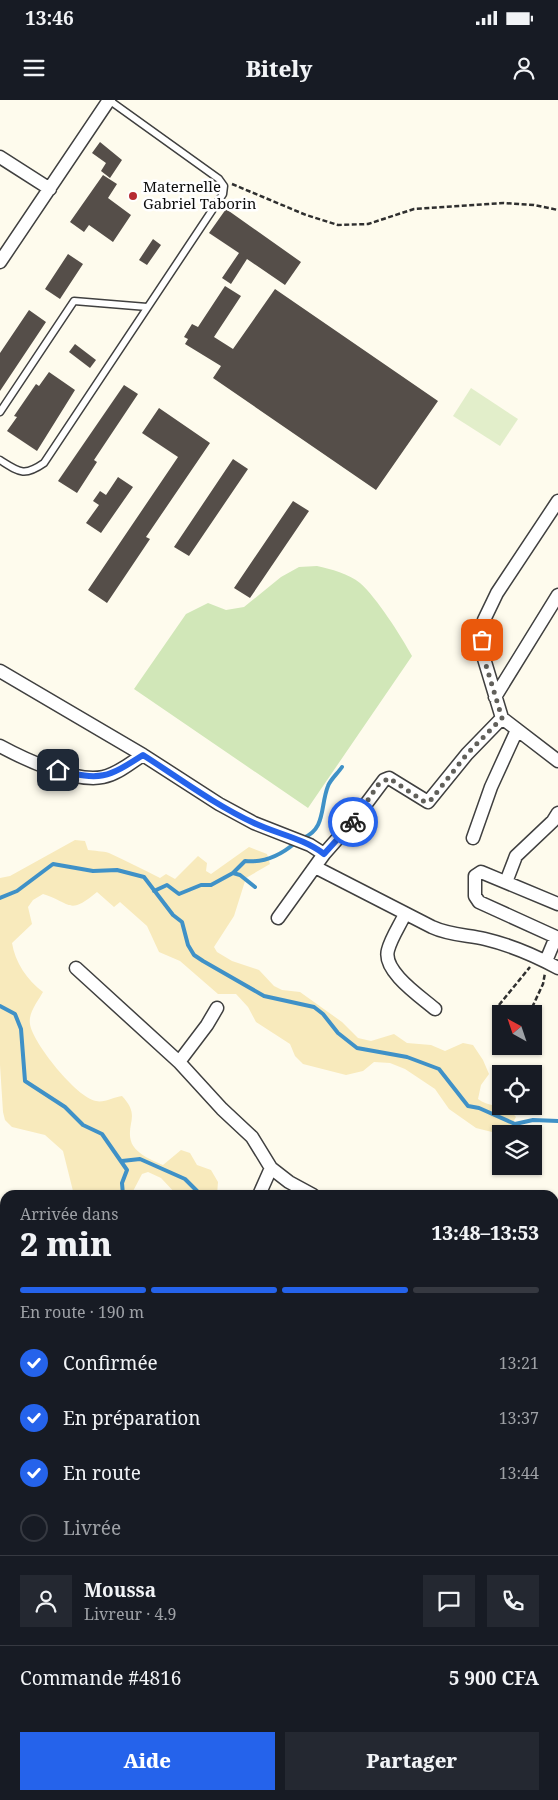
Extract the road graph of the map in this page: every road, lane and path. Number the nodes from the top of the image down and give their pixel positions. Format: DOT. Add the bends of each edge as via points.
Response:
graph roads {
  1 [pos="109,100"];
  2 [pos="0,157"];
  3 [pos="219,179"];
  4 [pos="50,189"];
  5 [pos="558,210"];
  6 [pos="0,262"];
  7 [pos="147,307"];
  8 [pos="0,412"];
  9 [pos="0,460"];
  10 [pos="558,501"];
  11 [pos="558,595"];
  12 [pos="0,671"];
  13 [pos="495,697"];
  14 [pos="502,718"];
  15 [pos="517,730"];
  16 [pos="0,746"];
  17 [pos="143,755"];
  18 [pos="558,762"];
  19 [pos="556,819"];
  20 [pos="473,838"];
  21 [pos="324,854"];
  22 [pos="315,867"];
  23 [pos="506,882"];
  24 [pos="558,904"];
  25 [pos="405,914"];
  26 [pos="278,918"];
  27 [pos="557,938"];
  28 [pos="541,959"];
  29 [pos="76,968"];
  30 [pos="558,968"];
  31 [pos="500,1005"];
  32 [pos="534,1005"];
  33 [pos="217,1008"];
  34 [pos="435,1009"];
  35 [pos="179,1062"];
  36 [pos="271,1168"];
  37 [pos="261,1190"];
  38 [pos="304,1190"];
  1 -- 3 [label="lane"];
  1 -- 4 [label="street"];
  2 -- 4 [label="street"];
  3 -- 5 [label="path" via="338,225 368,224 414,209 486,204 534,205"];
  3 -- 7 [label="lane" via="224,186 223,194"];
  4 -- 6 [label="street"];
  7 -- 8 [label="lane" via="74,301"];
  7 -- 9 [label="lane" via="44,463 31,472 18,472"];
  10 -- 13 [label="street" via="497,593 484,620 482,652"];
  11 -- 13 [label="street"];
  12 -- 17 [label="street"];
  13 -- 14 [label="street"];
  14 -- 15 [label="street"];
  14 -- 21 [label="street" via="428,802 389,778 384,780"];
  15 -- 18 [label="street"];
  15 -- 20 [label="street" via="491,787"];
  16 -- 17 [label="street" via="19,757 84,777 101,778"];
  17 -- 21 [label="street" via="219,804"];
  19 -- 23 [label="street" via="516,856"];
  21 -- 22 [label="street"];
  22 -- 25 [label="street"];
  22 -- 26 [label="street"];
  23 -- 24 [label="street"];
  23 -- 27 [label="street" via="477,873 476,899"];
  25 -- 28 [label="street" via="444,933 486,939"];
  25 -- 34 [label="street" via="387,951 388,962 406,984"];
  27 -- 28 [label="street"];
  28 -- 30 [label="street"];
  28 -- 31 [label="path"];
  28 -- 32 [label="path" via="543,984"];
  29 -- 35 [label="street"];
  33 -- 35 [label="street"];
  35 -- 36 [label="street" via="252,1137"];
  36 -- 37 [label="street"];
  36 -- 38 [label="street"];
}
